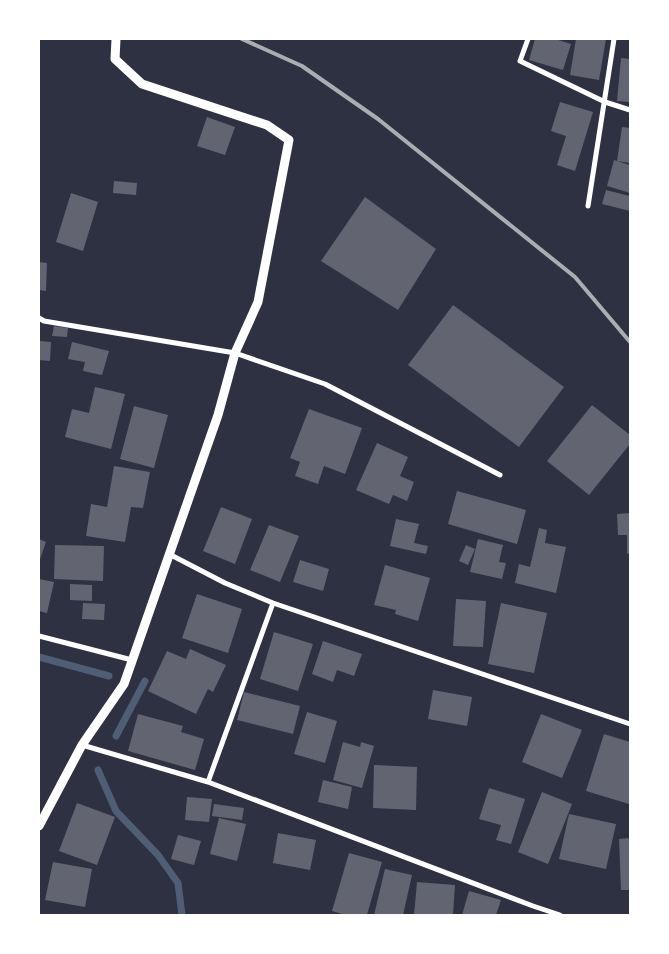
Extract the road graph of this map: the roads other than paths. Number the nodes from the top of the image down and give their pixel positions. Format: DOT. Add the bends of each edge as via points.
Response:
graph roads {
  1 [pos="116,39"];
  2 [pos="528,39"];
  3 [pos="614,39"];
  4 [pos="605,102"];
  5 [pos="630,110"];
  6 [pos="588,206"];
  7 [pos="39,318"];
  8 [pos="235,353"];
  9 [pos="500,475"];
  10 [pos="169,554"];
  11 [pos="273,603"];
  12 [pos="39,636"];
  13 [pos="132,660"];
  14 [pos="630,724"];
  15 [pos="82,745"];
  16 [pos="208,782"];
  17 [pos="39,826"];
  18 [pos="560,915"];
  1 -- 8 [label="street" via="115,59 142,84 267,125 289,140 258,302"];
  2 -- 4 [label="street" via="520,61"];
  3 -- 4 [label="street"];
  4 -- 5 [label="street"];
  4 -- 6 [label="street"];
  7 -- 8 [label="street"];
  8 -- 9 [label="street" via="324,384"];
  8 -- 10 [label="street" via="218,415"];
  10 -- 11 [label="street"];
  10 -- 13 [label="street"];
  11 -- 14 [label="street"];
  11 -- 16 [label="street"];
  12 -- 13 [label="street"];
  13 -- 15 [label="street" via="124,684"];
  15 -- 16 [label="street"];
  15 -- 17 [label="street"];
  16 -- 18 [label="street"];
}
